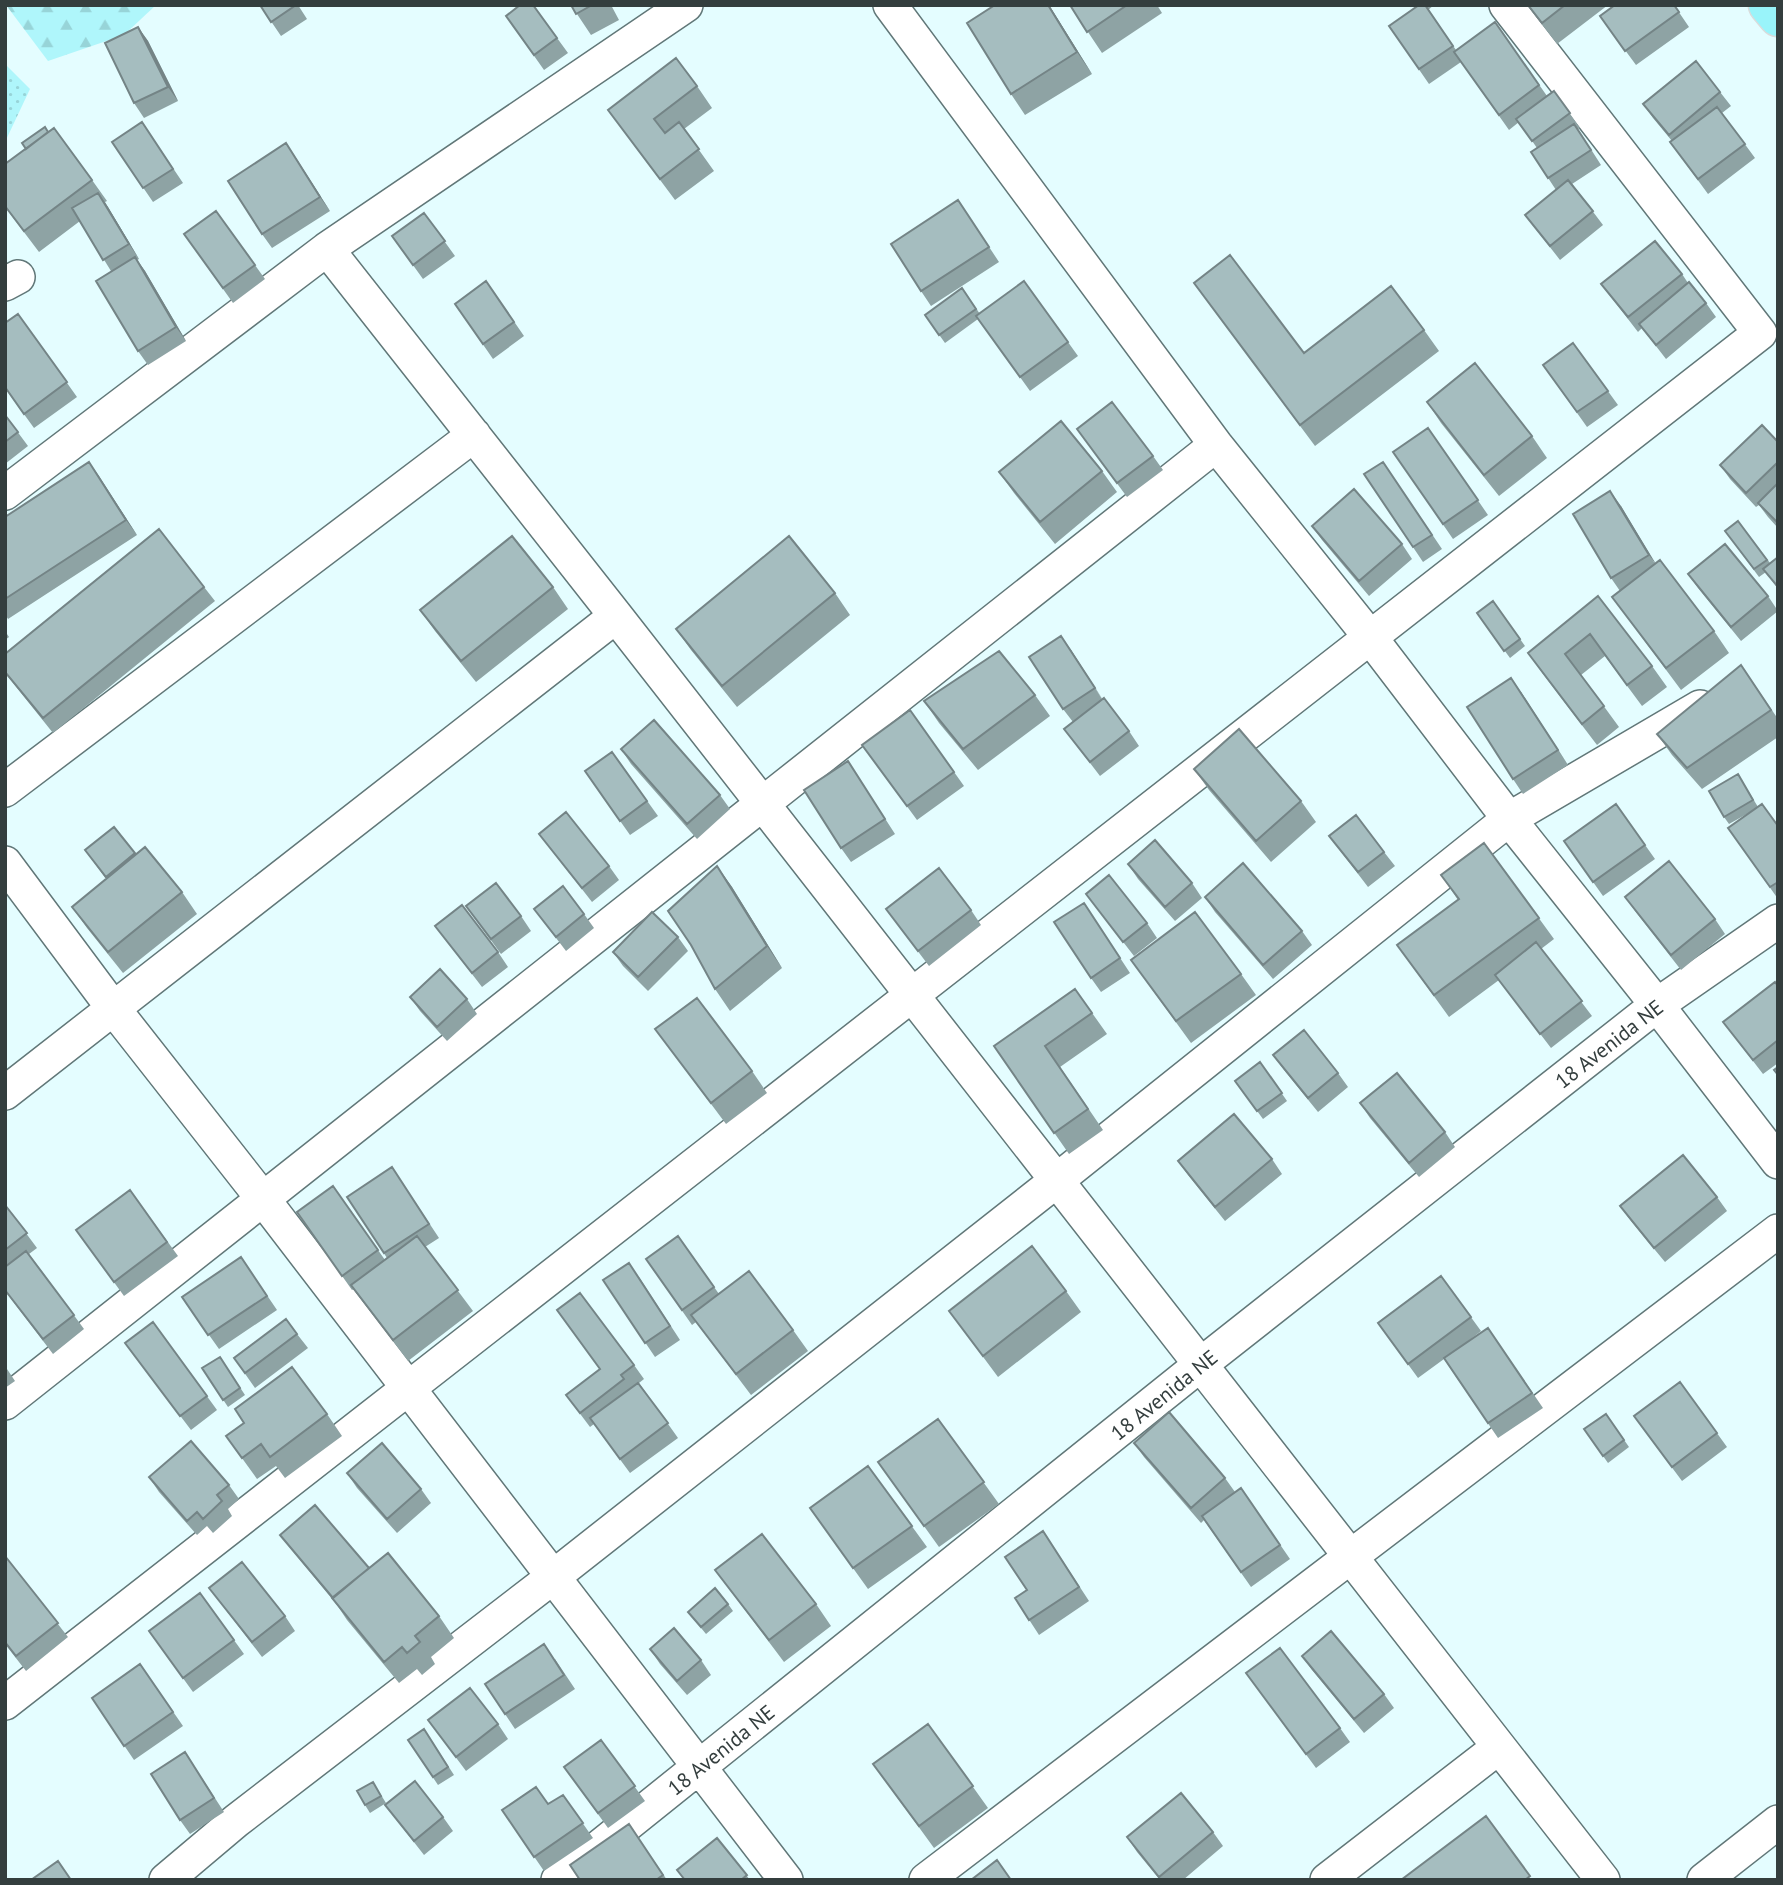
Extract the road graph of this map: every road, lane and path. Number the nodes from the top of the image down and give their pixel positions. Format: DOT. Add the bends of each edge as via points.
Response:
graph roads {
  1 [pos="687,5"];
  2 [pos="890,5"];
  3 [pos="1506,5"];
  4 [pos="1768,5"];
  5 [pos="1778,17"];
  6 [pos="327,249"];
  7 [pos="474,435"];
  8 [pos="1216,445"];
  9 [pos="5,493"];
  10 [pos="616,616"];
  11 [pos="1370,637"];
  12 [pos="1730,690"];
  13 [pos="5,790"];
  14 [pos="762,804"];
  15 [pos="1509,819"];
  16 [pos="5,863"];
  17 [pos="1778,921"];
  18 [pos="911,995"];
  19 [pos="1657,1005"];
  20 [pos="113,1008"];
  21 [pos="5,1093"];
  22 [pos="1778,1162"];
  23 [pos="1056,1181"];
  24 [pos="263,1199"];
  25 [pos="1778,1231"];
  26 [pos="1200,1365"];
  27 [pos="408,1388"];
  28 [pos="5,1403"];
  29 [pos="1350,1557"];
  30 [pos="553,1577"];
  31 [pos="5,1703"];
  32 [pos="1499,1747"];
  33 [pos="699,1768"];
  34 [pos="1778,1822"];
  35 [pos="166,1880"];
  36 [pos="558,1880"];
  37 [pos="786,1880"];
  38 [pos="926,1880"];
  39 [pos="1327,1880"];
  40 [pos="1603,1880"];
  41 [pos="1704,1880"];
  1 -- 6 [label="street"];
  2 -- 8 [label="street"];
  3 -- 11 [label="street" via="1760,333"];
  4 -- 5 [label="main road"];
  6 -- 7 [label="street"];
  6 -- 9 [label="street"];
  7 -- 10 [label="street"];
  7 -- 13 [label="street"];
  8 -- 11 [label="street"];
  8 -- 14 [label="street"];
  10 -- 14 [label="street"];
  10 -- 20 [label="street"];
  11 -- 15 [label="street"];
  11 -- 18 [label="street"];
  12 -- 15 [label="street"];
  14 -- 18 [label="street"];
  14 -- 24 [label="street"];
  15 -- 19 [label="street"];
  15 -- 23 [label="street"];
  16 -- 20 [label="street"];
  17 -- 19 [label="street, 18 Avenida NE"];
  18 -- 23 [label="street"];
  18 -- 27 [label="street"];
  19 -- 22 [label="street"];
  19 -- 26 [label="street, 18 Avenida NE"];
  20 -- 21 [label="street"];
  20 -- 24 [label="street"];
  23 -- 26 [label="street"];
  23 -- 30 [label="street"];
  24 -- 27 [label="street"];
  24 -- 28 [label="street"];
  25 -- 29 [label="street"];
  26 -- 29 [label="street"];
  26 -- 33 [label="street, 18 Avenida NE"];
  27 -- 30 [label="street"];
  27 -- 31 [label="street"];
  29 -- 32 [label="street"];
  29 -- 38 [label="street"];
  30 -- 33 [label="street"];
  30 -- 35 [label="street"];
  32 -- 39 [label="street"];
  32 -- 40 [label="street"];
  33 -- 36 [label="street, 18 Avenida NE"];
  33 -- 37 [label="street"];
  34 -- 41 [label="street"];
}
